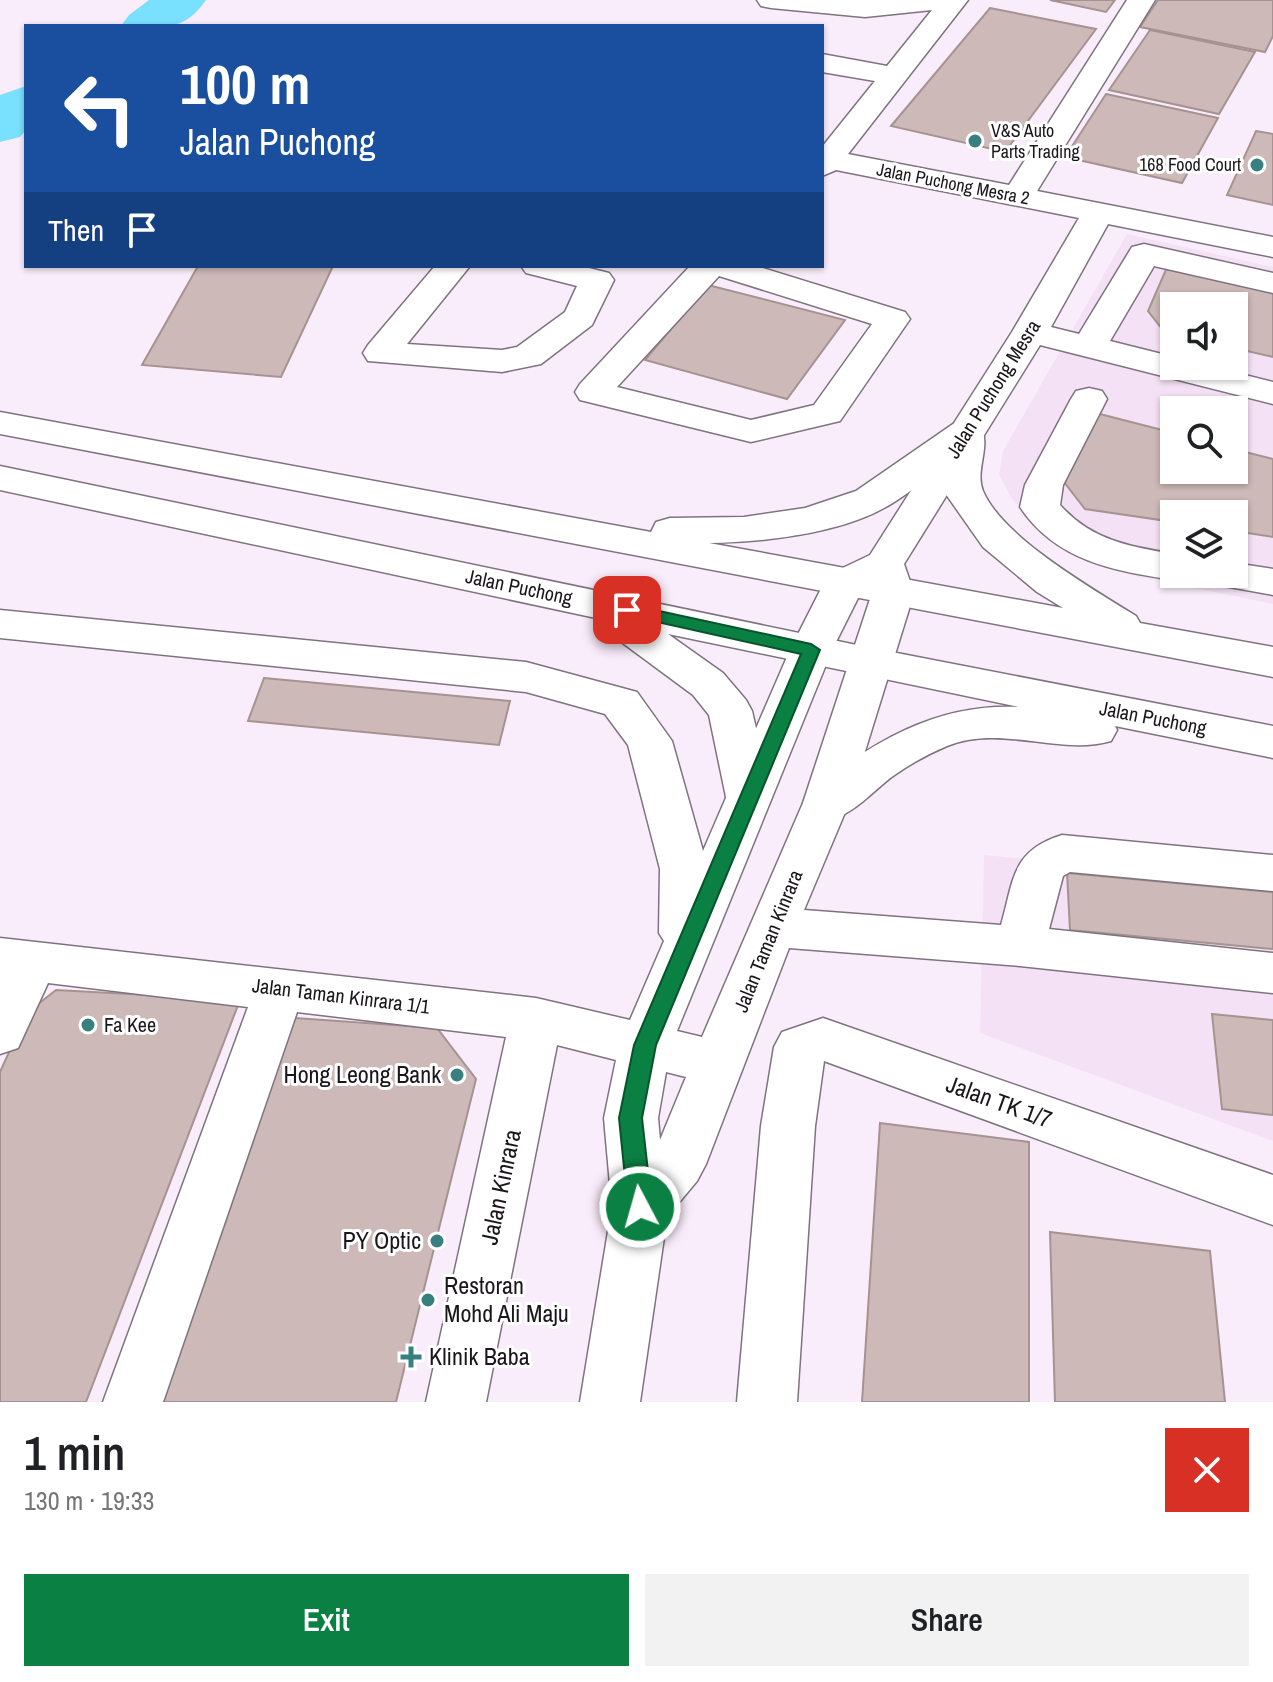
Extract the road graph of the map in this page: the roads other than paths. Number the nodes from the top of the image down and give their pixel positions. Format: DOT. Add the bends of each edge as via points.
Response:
graph roads {
  1 [pos="771,0"];
  2 [pos="952,0"];
  3 [pos="1141,0"];
  4 [pos="824,63"];
  5 [pos="895,76"];
  6 [pos="825,162"];
  7 [pos="1017,197"];
  8 [pos="1099,211"];
  9 [pos="1273,247"];
  10 [pos="451,268"];
  11 [pos="546,268"];
  12 [pos="708,268"];
  13 [pos="727,268"];
  14 [pos="1273,283"];
  15 [pos="1030,332"];
  16 [pos="1089,346"];
  17 [pos="1273,393"];
  18 [pos="1089,399"];
  19 [pos="0,423"];
  20 [pos="966,432"];
  21 [pos="0,478"];
  22 [pos="584,533"];
  23 [pos="1160,565"];
  24 [pos="889,578"];
  25 [pos="1248,578"];
  26 [pos="1273,582"];
  27 [pos="845,583"];
  28 [pos="597,603"];
  29 [pos="0,624"];
  30 [pos="1142,639"];
  31 [pos="811,650"];
  32 [pos="1273,662"];
  33 [pos="871,663"];
  34 [pos="1273,742"];
  35 [pos="749,797"];
  36 [pos="826,803"];
  37 [pos="1273,873"];
  38 [pos="772,927"];
  39 [pos="1020,946"];
  40 [pos="684,952"];
  41 [pos="17,959"];
  42 [pos="1273,973"];
  43 [pos="280,989"];
  44 [pos="536,1019"];
  45 [pos="0,1033"];
  46 [pos="645,1045"];
  47 [pos="719,1063"];
  48 [pos="1273,1200"];
  49 [pos="640,1207"];
  50 [pos="133,1402"];
  51 [pos="456,1402"];
  52 [pos="610,1402"];
  53 [pos="767,1402"];
  1 -- 2 [label="main road" via="865,9"];
  2 -- 5 [label="main road, Jalan Puchong Mesra 2"];
  3 -- 7 [label="main road"];
  4 -- 5 [label="main road"];
  5 -- 6 [label="main road, Jalan Puchong Mesra 2"];
  6 -- 7 [label="main road, Jalan Puchong Mesra 2"];
  7 -- 8 [label="main road, Jalan Puchong Mesra 2"];
  8 -- 9 [label="main road, Jalan Puchong Mesra 2"];
  8 -- 15 [label="main road, Jalan Puchong Mesra"];
  10 -- 11 [label="main road" via="381,353 502,361 528,356 580,318 597,280"];
  12 -- 13 [label="main road" via="593,392 751,431 827,413 893,319"];
  14 -- 16 [label="main road" via="1144,254"];
  15 -- 16 [label="main road"];
  15 -- 20 [label="main road, Jalan Puchong Mesra"];
  16 -- 17 [label="main road"];
  18 -- 23 [label="main road" via="1044,485 1040,507 1058,530 1088,548"];
  19 -- 22 [label="main road"];
  20 -- 22 [label="main road" via="870,500 811,520 744,530"];
  20 -- 24 [label="main road, Jalan Puchong Mesra"];
  20 -- 30 [label="main road" via="962,490 997,538 1052,583"];
  21 -- 28 [label="main road, Jalan Puchong"];
  22 -- 27 [label="main road"];
  24 -- 27 [label="main road"];
  24 -- 30 [label="main road"];
  24 -- 33 [label="main road, Jalan Puchong Mesra"];
  25 -- 26 [label="main road"];
  27 -- 31 [label="main road"];
  28 -- 31 [label="main road, Jalan Puchong"];
  28 -- 35 [label="main road" via="680,661 730,711"];
  29 -- 40 [label="main road" via="526,677 621,703 650,741 666,794 684,869"];
  30 -- 32 [label="main road"];
  31 -- 33 [label="main road, Jalan Puchong"];
  31 -- 35 [label="main road"];
  33 -- 34 [label="main road, Jalan Puchong"];
  33 -- 36 [label="main road, Jalan Taman Kinrara"];
  34 -- 36 [label="main road" via="979,723 926,735 885,757"];
  35 -- 40 [label="main road"];
  36 -- 38 [label="main road, Jalan Taman Kinrara"];
  37 -- 39 [label="main road" via="1062,853 1042,866"];
  38 -- 39 [label="main road"];
  38 -- 47 [label="main road, Jalan Taman Kinrara"];
  39 -- 42 [label="main road"];
  40 -- 46 [label="main road"];
  41 -- 43 [label="main road, Jalan Taman Kinrara 1/1"];
  41 -- 45 [label="main road"];
  43 -- 44 [label="main road, Jalan Taman Kinrara 1/1"];
  43 -- 50 [label="main road"];
  44 -- 46 [label="main road, Jalan Taman Kinrara 1/1"];
  44 -- 51 [label="main road, Jalan Kinrara"];
  46 -- 47 [label="main road, Jalan Taman Kinrara 1/1"];
  46 -- 49 [label="main road" via="631,1118"];
  47 -- 49 [label="main road, Jalan Taman Kinrara" via="678,1164"];
  48 -- 53 [label="main road, Jalan TK 1/7" via="823,1039 800,1047 788,1126"];
  49 -- 52 [label="main road"];
}
